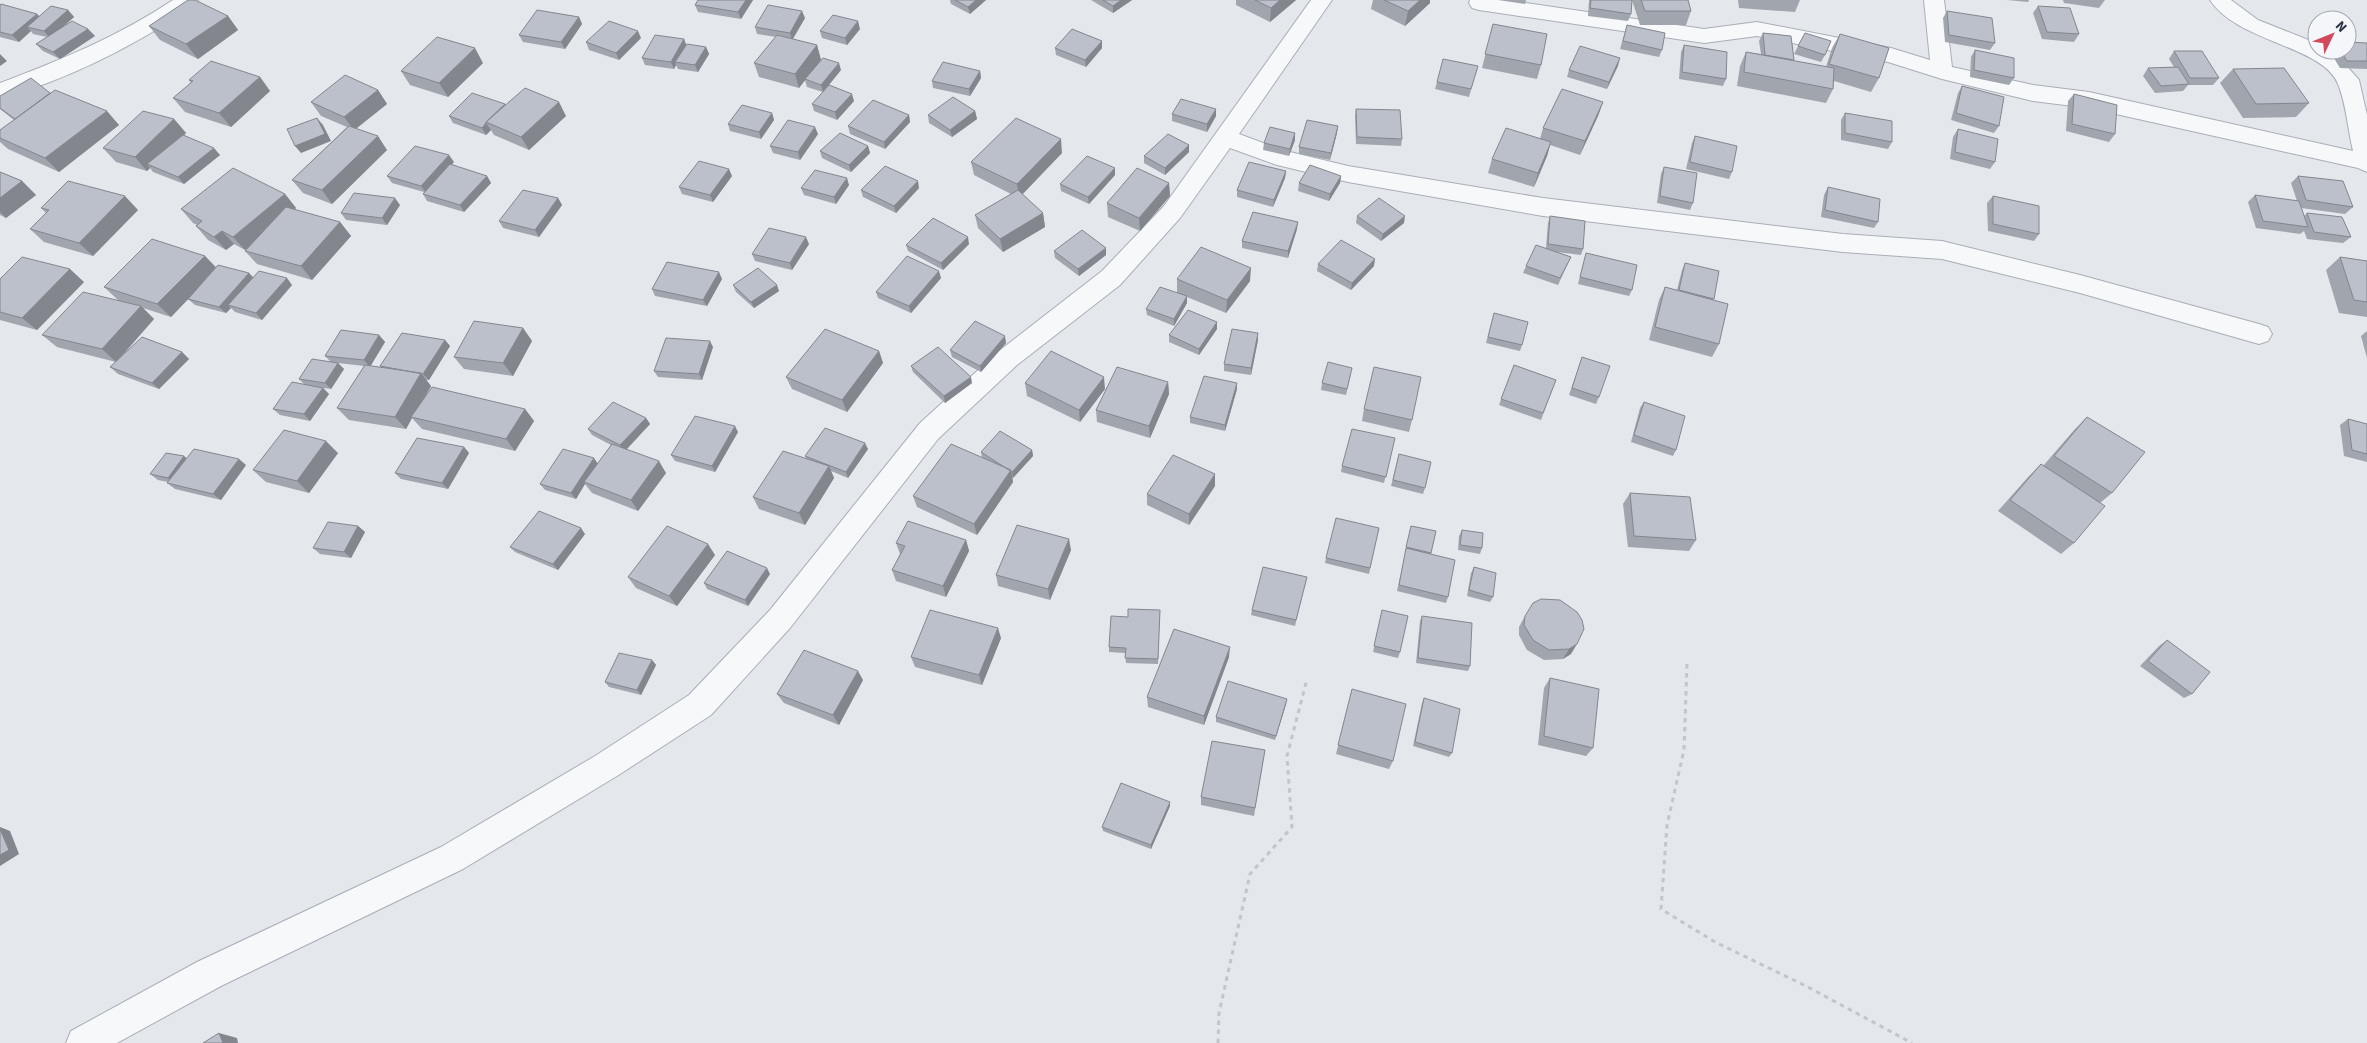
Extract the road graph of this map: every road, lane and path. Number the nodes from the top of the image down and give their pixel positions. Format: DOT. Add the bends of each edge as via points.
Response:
graph roads {
  1 [pos="188,0"];
  2 [pos="1322,0"];
  3 [pos="1934,0"];
  4 [pos="2220,0"];
  5 [pos="1479,2"];
  6 [pos="1942,72"];
  7 [pos="0,91"];
  8 [pos="1225,138"];
  9 [pos="2366,163"];
  10 [pos="2259,334"];
  11 [pos="1687,664"];
  12 [pos="1307,679"];
  13 [pos="92,1040"];
  14 [pos="1218,1043"];
  15 [pos="1912,1043"];
  1 -- 7 [label="street" via="146,28 73,63"];
  2 -- 8 [label="street"];
  3 -- 6 [label="street"];
  4 -- 9 [label="street" via="2251,25 2308,48 2330,61 2348,80"];
  5 -- 6 [label="street" via="1704,36 1757,29 1891,55"];
  6 -- 9 [label="street" via="2033,93 2090,100"];
  8 -- 10 [label="street" via="1278,157 1348,174 1543,207 1824,241 1942,250"];
  8 -- 13 [label="street" via="1172,212 1111,278 1008,358 929,431 780,619 700,706 452,858 209,974"];
  11 -- 15 [label="path" via="1684,750 1667,825 1661,909 1715,942"];
  12 -- 14 [label="path" via="1287,756 1292,827 1250,874 1219,1013"];
}
